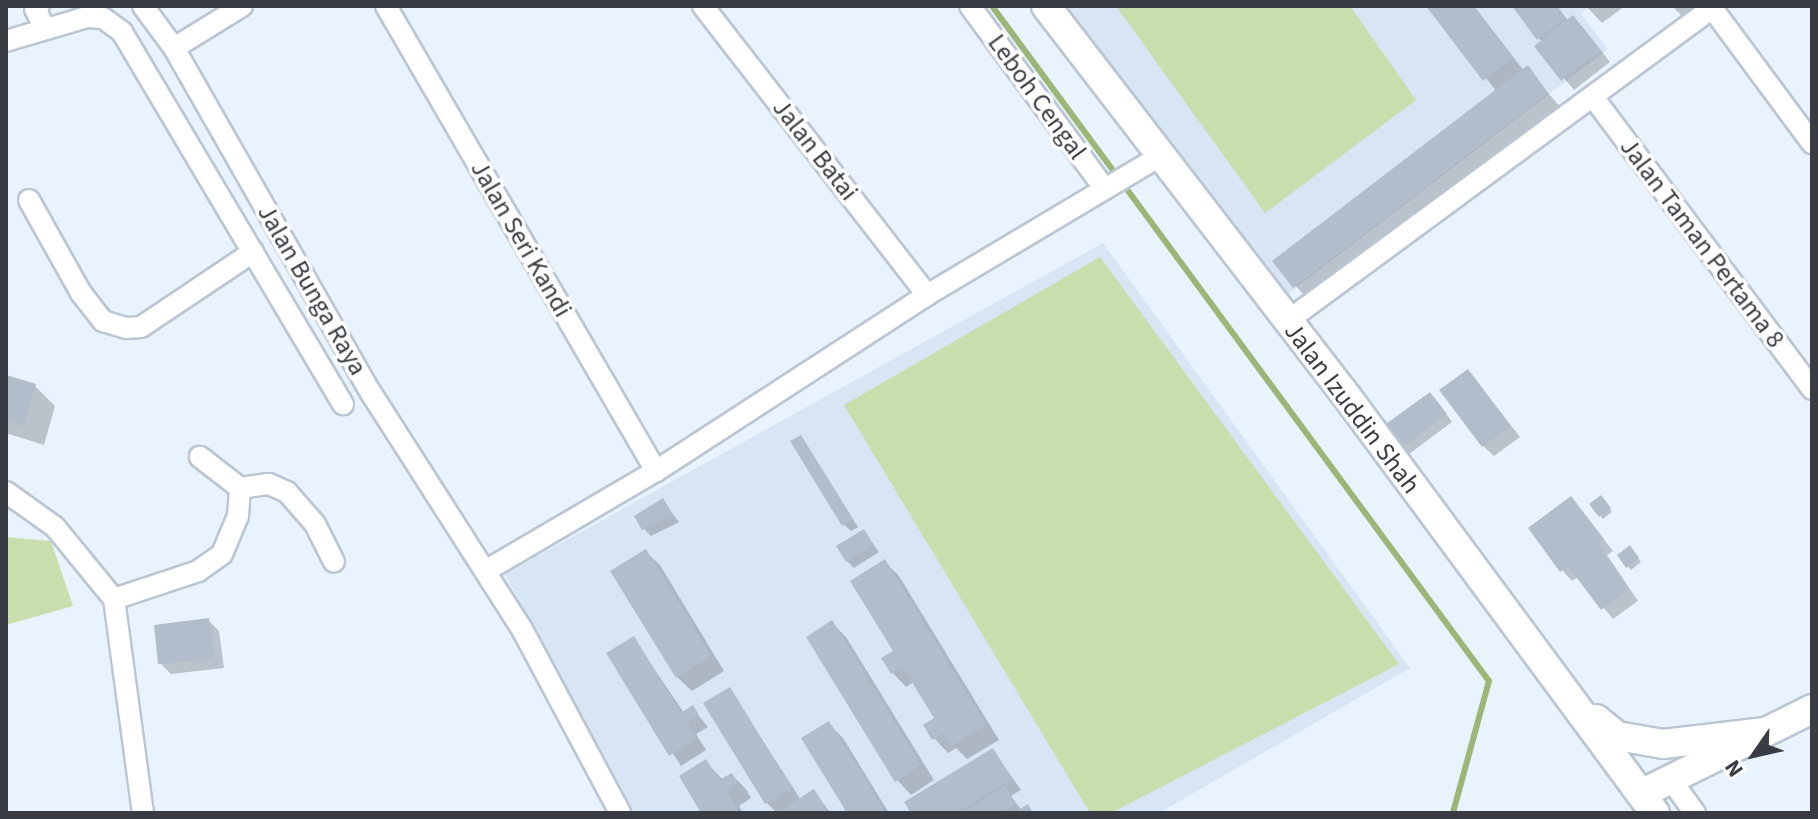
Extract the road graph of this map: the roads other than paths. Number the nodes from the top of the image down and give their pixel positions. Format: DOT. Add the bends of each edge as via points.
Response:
graph roads {
  1 [pos="143,6"];
  2 [pos="242,6"];
  3 [pos="386,6"];
  4 [pos="703,6"];
  5 [pos="970,6"];
  6 [pos="1046,6"];
  7 [pos="1713,7"];
  8 [pos="38,12"];
  9 [pos="6,41"];
  10 [pos="174,48"];
  11 [pos="1593,97"];
  12 [pos="1812,143"];
  13 [pos="1160,156"];
  14 [pos="1115,183"];
  15 [pos="29,200"];
  16 [pos="253,252"];
  17 [pos="927,295"];
  18 [pos="1286,322"];
  19 [pos="1812,389"];
  20 [pos="343,404"];
  21 [pos="200,457"];
  22 [pos="656,471"];
  23 [pos="240,488"];
  24 [pos="6,492"];
  25 [pos="334,562"];
  26 [pos="487,570"];
  27 [pos="114,599"];
  28 [pos="1564,687"];
  29 [pos="1812,709"];
  30 [pos="1765,732"];
  31 [pos="1671,780"];
  32 [pos="1648,804"];
  33 [pos="143,813"];
  34 [pos="620,813"];
  35 [pos="1695,813"];
  1 -- 10 [label="street, Jalan Bunga Raya"];
  2 -- 10 [label="street"];
  3 -- 22 [label="street, Jalan Seri Kandi"];
  4 -- 17 [label="street, Jalan Batai"];
  5 -- 14 [label="street, Leboh Cengal"];
  6 -- 13 [label="main road, Jalan Izuddin Shah"];
  7 -- 11 [label="street"];
  7 -- 12 [label="street"];
  8 -- 9 [label="street, Jalan Bunga Raya"];
  8 -- 16 [label="street, Jalan Bunga Raya" via="103,18 122,32"];
  10 -- 26 [label="street, Jalan Bunga Raya" via="371,393"];
  11 -- 18 [label="street"];
  11 -- 19 [label="street, Jalan Taman Pertama 8"];
  13 -- 14 [label="street"];
  13 -- 18 [label="main road, Jalan Izuddin Shah"];
  14 -- 17 [label="street"];
  15 -- 16 [label="street" via="81,293 103,321 126,328 141,327"];
  16 -- 20 [label="street, Jalan Bunga Raya"];
  17 -- 22 [label="street"];
  18 -- 28 [label="main road, Jalan Izuddin Shah"];
  21 -- 23 [label="street"];
  22 -- 26 [label="street"];
  23 -- 25 [label="street" via="269,484 287,492 315,524"];
  23 -- 27 [label="street" via="238,516 222,554 198,571"];
  24 -- 27 [label="street" via="55,527"];
  26 -- 34 [label="street, Jalan Bunga Raya"];
  27 -- 33 [label="street"];
  28 -- 30 [label="main road" via="1617,736 1637,741 1679,744"];
  28 -- 32 [label="main road, Jalan Izuddin Shah"];
  29 -- 30 [label="main road"];
  30 -- 31 [label="main road"];
  31 -- 32 [label="main road"];
  31 -- 35 [label="street"];
}
